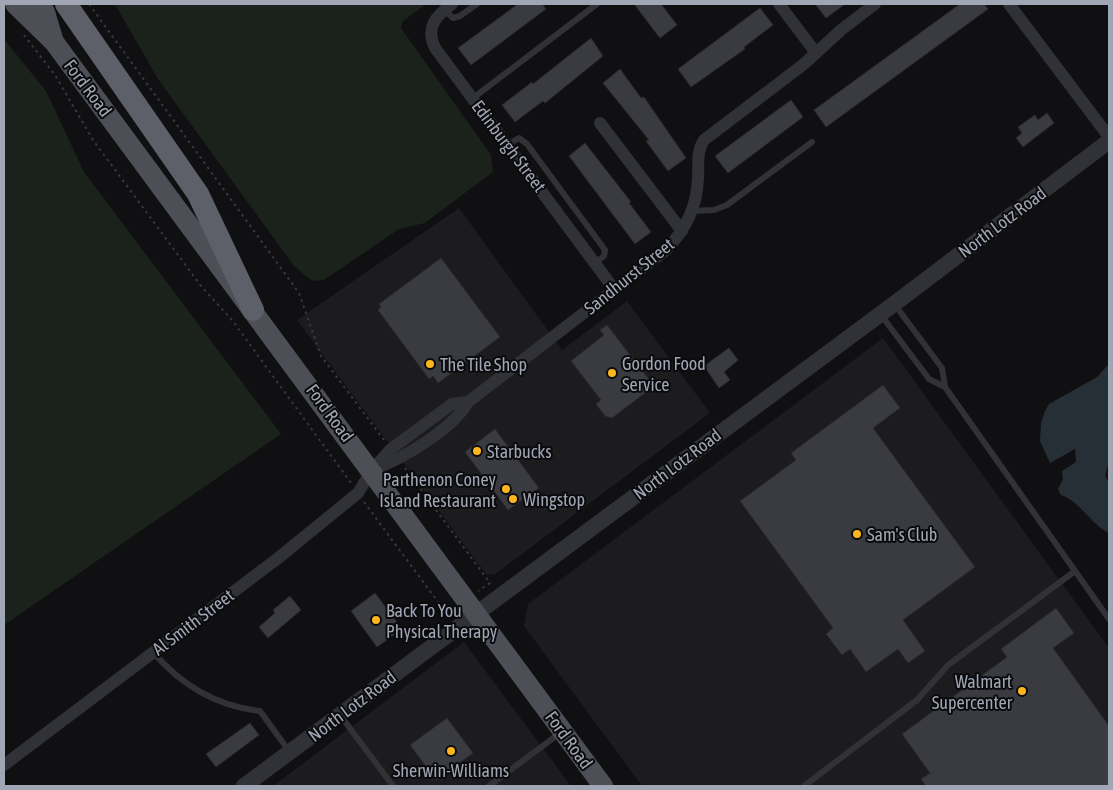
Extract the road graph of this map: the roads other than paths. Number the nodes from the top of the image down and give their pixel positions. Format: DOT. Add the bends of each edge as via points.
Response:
graph roads {
  1 [pos="15,4"];
  2 [pos="40,4"];
  3 [pos="66,4"];
  4 [pos="477,4"];
  5 [pos="597,4"];
  6 [pos="779,4"];
  7 [pos="875,4"];
  8 [pos="1009,4"];
  9 [pos="448,7"];
  10 [pos="54,42"];
  11 [pos="816,53"];
  12 [pos="472,98"];
  13 [pos="600,123"];
  14 [pos="1109,137"];
  15 [pos="1109,141"];
  16 [pos="812,142"];
  17 [pos="692,211"];
  18 [pos="682,231"];
  19 [pos="614,289"];
  20 [pos="894,304"];
  21 [pos="253,310"];
  22 [pos="880,314"];
  23 [pos="945,387"];
  24 [pos="372,470"];
  25 [pos="1075,571"];
  26 [pos="477,614"];
  27 [pos="1109,619"];
  28 [pos="153,652"];
  29 [pos="340,715"];
  30 [pos="563,731"];
  31 [pos="290,752"];
  32 [pos="4,765"];
  33 [pos="244,786"];
  34 [pos="393,786"];
  35 [pos="489,786"];
  36 [pos="603,786"];
  37 [pos="804,786"];
  1 -- 10 [label="main road, Ford Road"];
  2 -- 10 [label="main road, Ford Road"];
  3 -- 21 [label="highway" via="198,194"];
  4 -- 9 [label="lane" via="453,18"];
  5 -- 12 [label="lane"];
  6 -- 11 [label="street"];
  7 -- 11 [label="street, Sandhurst Street"];
  8 -- 14 [label="street"];
  9 -- 12 [label="street, Edinburgh Street" via="432,22 431,40"];
  10 -- 21 [label="main road, Ford Road"];
  11 -- 17 [label="street, Sandhurst Street" via="704,140 698,153 698,178"];
  12 -- 19 [label="street, Edinburgh Street"];
  13 -- 18 [label="street"];
  15 -- 20 [label="street, North Lotz Road"];
  16 -- 17 [label="lane" via="727,205 714,210"];
  17 -- 18 [label="street, Sandhurst Street"];
  18 -- 19 [label="street, Sandhurst Street" via="666,250"];
  19 -- 24 [label="street, Sandhurst Street" via="468,402 452,404 391,449"];
  20 -- 22 [label="street, North Lotz Road"];
  20 -- 23 [label="lane" via="942,368"];
  21 -- 24 [label="main road, Ford Road"];
  22 -- 23 [label="lane" via="929,379"];
  22 -- 26 [label="street, North Lotz Road"];
  23 -- 25 [label="lane"];
  24 -- 26 [label="main road, Ford Road"];
  24 -- 28 [label="street, Al Smith Street" via="358,493 277,559"];
  25 -- 27 [label="lane"];
  25 -- 37 [label="lane" via="948,665 917,700"];
  26 -- 29 [label="street, North Lotz Road"];
  26 -- 30 [label="main road, Ford Road"];
  28 -- 31 [label="lane" via="182,682 198,692 219,702 260,710"];
  28 -- 32 [label="street, Al Smith Street"];
  29 -- 31 [label="street, North Lotz Road"];
  29 -- 34 [label="lane"];
  30 -- 35 [label="lane"];
  30 -- 36 [label="main road, Ford Road"];
  31 -- 33 [label="street, North Lotz Road"];
}
